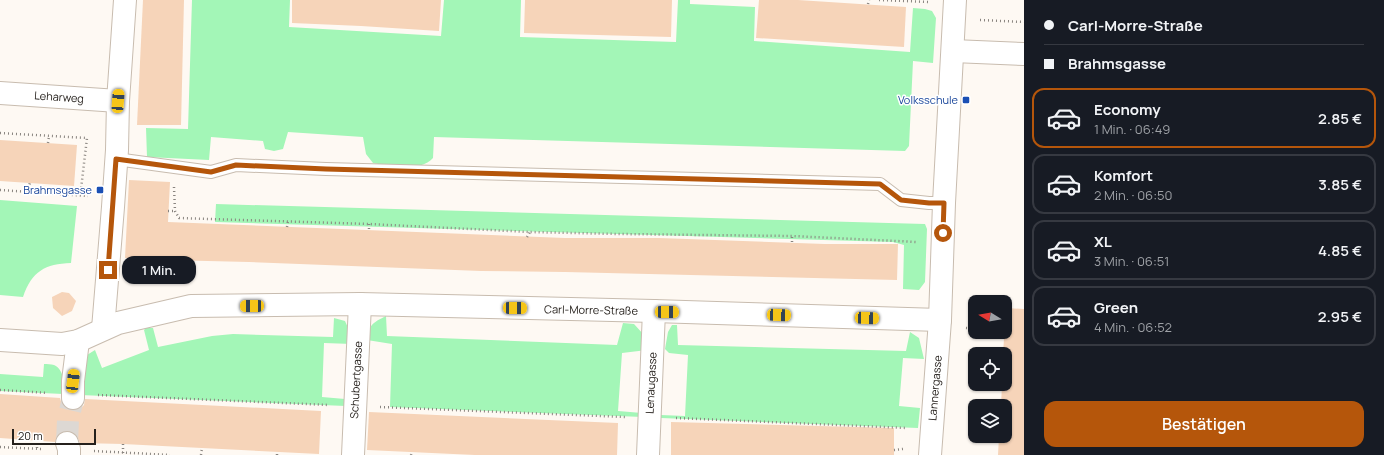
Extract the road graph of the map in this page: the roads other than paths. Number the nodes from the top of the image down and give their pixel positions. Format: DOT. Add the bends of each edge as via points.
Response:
graph roads {
  1 [pos="124,0"];
  2 [pos="955,0"];
  3 [pos="953,52"];
  4 [pos="1024,54"];
  5 [pos="0,93"];
  6 [pos="118,101"];
  7 [pos="116,159"];
  8 [pos="944,203"];
  9 [pos="360,304"];
  10 [pos="654,311"];
  11 [pos="940,320"];
  12 [pos="103,329"];
  13 [pos="0,340"];
  14 [pos="78,341"];
  15 [pos="73,397"];
  16 [pos="353,455"];
  17 [pos="648,455"];
  18 [pos="930,455"];
  1 -- 6 [label="street"];
  2 -- 3 [label="street"];
  3 -- 4 [label="street"];
  3 -- 8 [label="street"];
  5 -- 6 [label="street, Leharweg"];
  6 -- 7 [label="street"];
  7 -- 8 [label="lane" via="211,172 236,165 880,184 901,200"];
  7 -- 12 [label="street"];
  8 -- 11 [label="street"];
  9 -- 10 [label="street, Carl-Morre-Straße"];
  9 -- 12 [label="street, Carl-Morre-Straße" via="191,306 118,323"];
  9 -- 16 [label="street, Schubertgasse"];
  10 -- 11 [label="street, Carl-Morre-Straße"];
  10 -- 17 [label="street, Lenaugasse"];
  11 -- 18 [label="street, Lannergasse"];
  12 -- 14 [label="street, Carl-Morre-Straße"];
  13 -- 14 [label="street, Carl-Morre-Straße" via="62,344"];
  14 -- 15 [label="street"];
}
